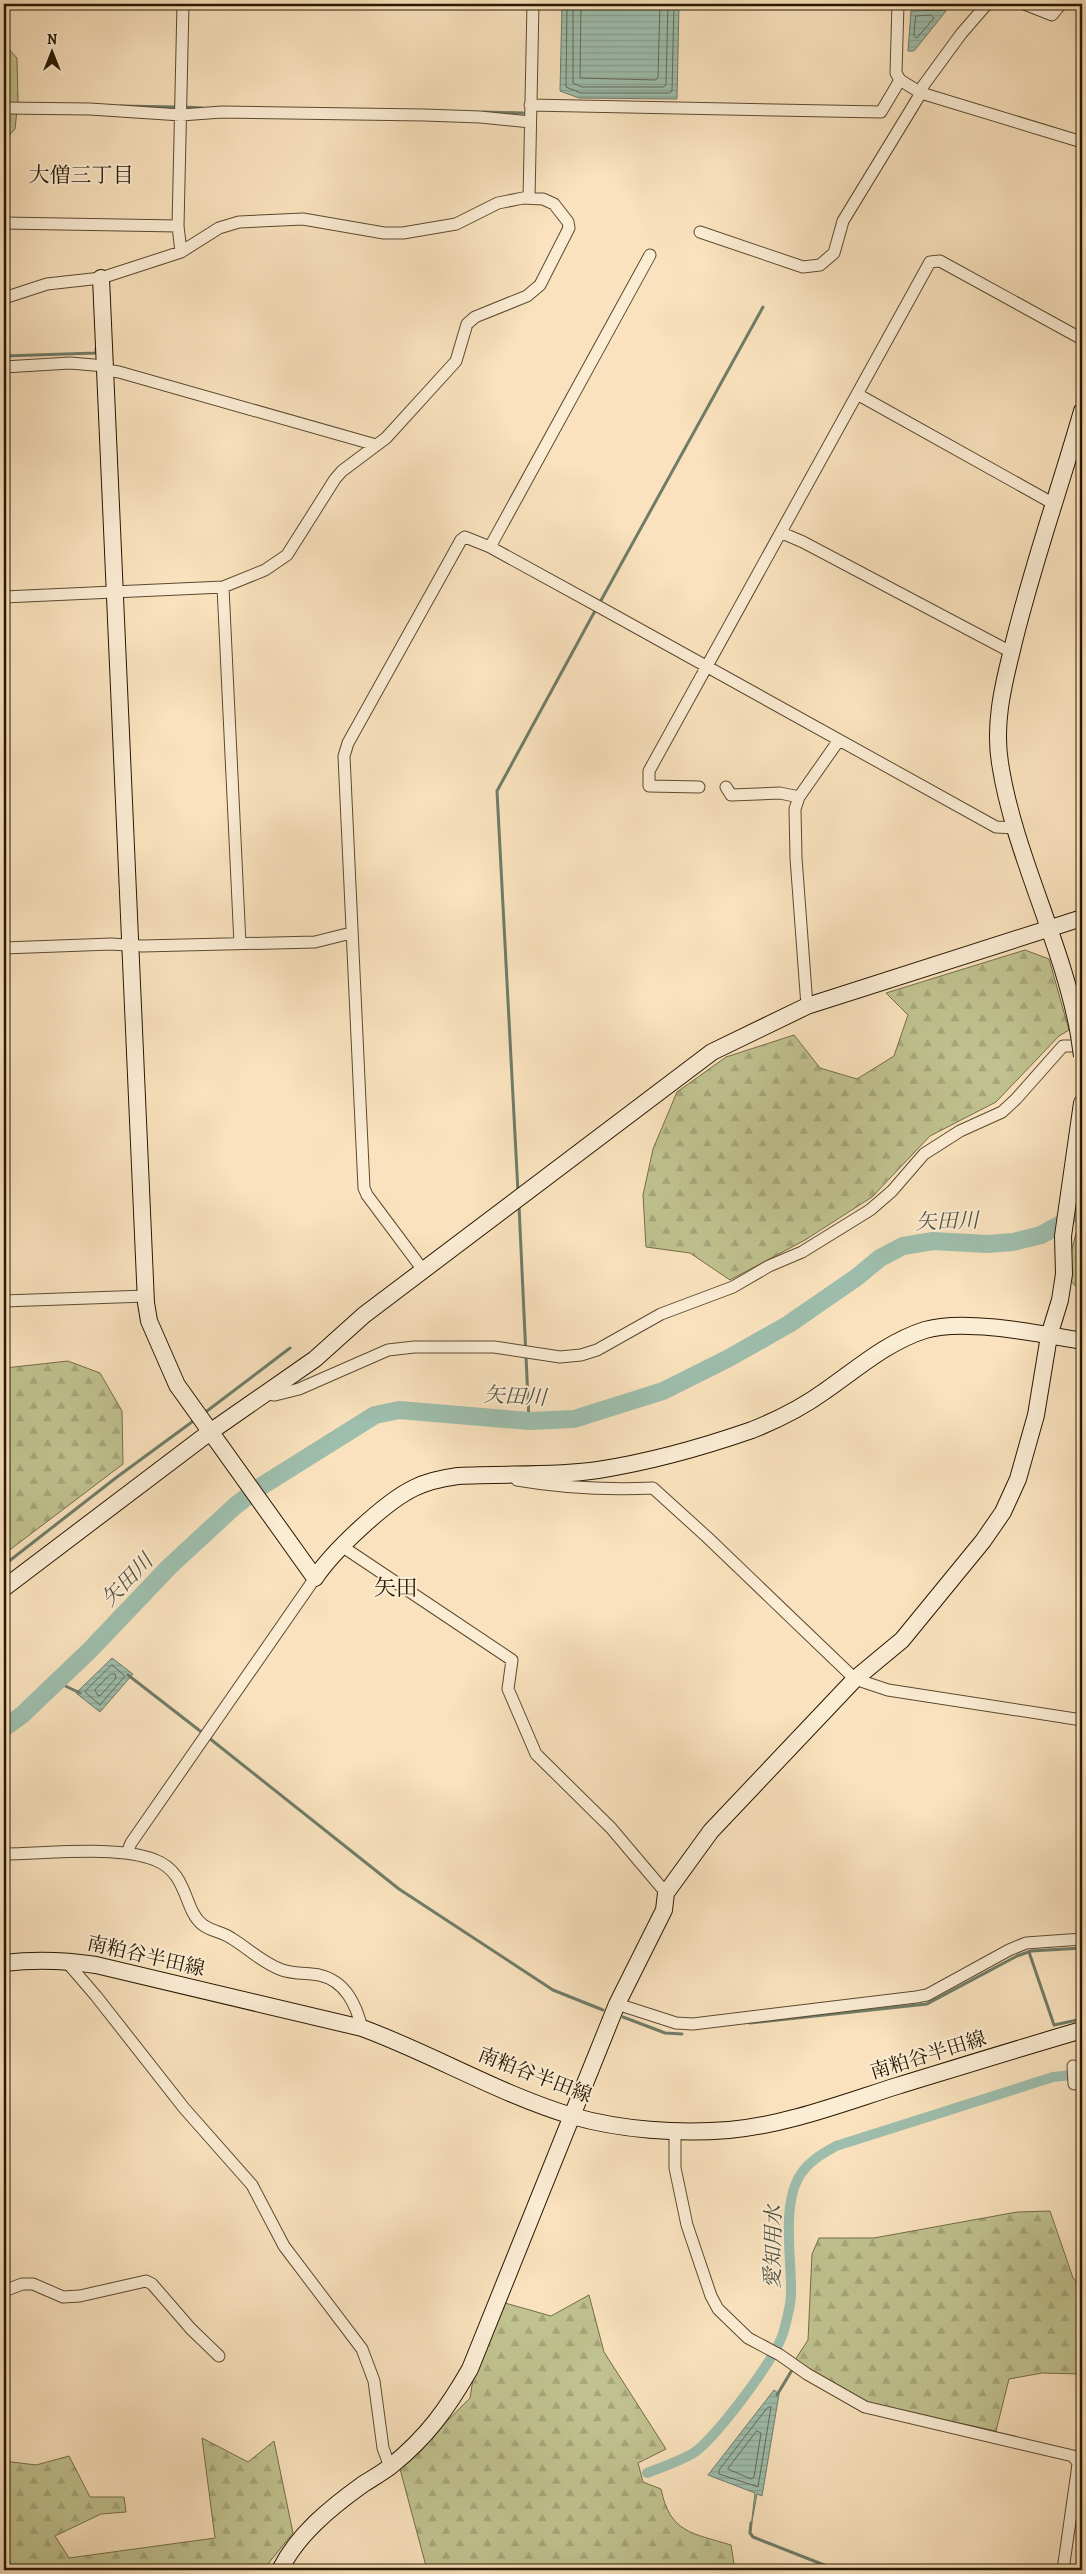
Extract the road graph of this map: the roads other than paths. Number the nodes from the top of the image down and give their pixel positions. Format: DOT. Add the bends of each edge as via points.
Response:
graph roads {
  1 [pos="183,4"];
  2 [pos="533,4"];
  3 [pos="898,4"];
  4 [pos="988,4"];
  5 [pos="1024,4"];
  6 [pos="1061,4"];
  7 [pos="900,80"];
  8 [pos="921,94"];
  9 [pos="530,105"];
  10 [pos="4,108"];
  11 [pos="181,115"];
  12 [pos="530,122"];
  13 [pos="1082,142"];
  14 [pos="529,198"];
  15 [pos="4,223"];
  16 [pos="178,226"];
  17 [pos="700,232"];
  18 [pos="181,252"];
  19 [pos="650,254"];
  20 [pos="102,278"];
  21 [pos="4,298"];
  22 [pos="1082,339"];
  23 [pos="4,367"];
  24 [pos="106,368"];
  25 [pos="857,394"];
  26 [pos="1082,411"];
  27 [pos="1080,430"];
  28 [pos="376,445"];
  29 [pos="1054,504"];
  30 [pos="782,533"];
  31 [pos="490,547"];
  32 [pos="223,587"];
  33 [pos="116,590"];
  34 [pos="4,597"];
  35 [pos="1011,652"];
  36 [pos="706,667"];
  37 [pos="839,740"];
  38 [pos="699,787"];
  39 [pos="726,787"];
  40 [pos="799,797"];
  41 [pos="1016,828"];
  42 [pos="1082,918"];
  43 [pos="1050,929"];
  44 [pos="351,933"];
  45 [pos="130,944"];
  46 [pos="240,944"];
  47 [pos="4,948"];
  48 [pos="807,1006"];
  49 [pos="1081,1041"];
  50 [pos="1082,1056"];
  51 [pos="1082,1103"];
  52 [pos="423,1270"];
  53 [pos="146,1296"];
  54 [pos="4,1301"];
  55 [pos="1049,1336"];
  56 [pos="1082,1341"];
  57 [pos="264,1394"];
  58 [pos="210,1432"];
  59 [pos="512,1474"];
  60 [pos="343,1546"];
  61 [pos="315,1578"];
  62 [pos="4,1588"];
  63 [pos="855,1679"];
  64 [pos="1082,1720"];
  65 [pos="127,1853"];
  66 [pos="4,1854"];
  67 [pos="666,1893"];
  68 [pos="1082,1939"];
  69 [pos="64,1960"];
  70 [pos="4,1963"];
  71 [pos="617,2004"];
  72 [pos="362,2028"];
  73 [pos="1082,2030"];
  74 [pos="1073,2066"];
  75 [pos="1074,2084"];
  76 [pos="572,2116"];
  77 [pos="675,2131"];
  78 [pos="4,2291"];
  79 [pos="219,2356"];
  80 [pos="390,2467"];
  81 [pos="1079,2486"];
  82 [pos="280,2570"];
  83 [pos="1062,2570"];
  1 -- 11 [label="street"];
  2 -- 9 [label="street"];
  3 -- 7 [label="street" via="896,72"];
  4 -- 8 [label="street" via="961,34 923,86"];
  5 -- 6 [label="street" via="1052,15"];
  7 -- 8 [label="street"];
  7 -- 9 [label="street" via="881,112"];
  8 -- 13 [label="street"];
  8 -- 17 [label="street" via="843,221 834,253 820,264 803,267"];
  9 -- 12 [label="street"];
  10 -- 11 [label="street"];
  11 -- 12 [label="street" via="222,112 424,115"];
  11 -- 16 [label="street"];
  12 -- 14 [label="street"];
  14 -- 18 [label="street" via="498,203 456,224 403,233 384,234 303,218 238,222 220,228"];
  14 -- 28 [label="street" via="554,204 569,228 540,285 527,296 475,317 467,324 456,361"];
  15 -- 16 [label="street"];
  16 -- 18 [label="street"];
  18 -- 20 [label="street"];
  19 -- 31 [label="street"];
  20 -- 21 [label="street" via="47,284"];
  20 -- 24 [label="street"];
  22 -- 25 [label="street" via="933,260"];
  23 -- 24 [label="street" via="70,362"];
  24 -- 28 [label="street"];
  24 -- 33 [label="street"];
  25 -- 29 [label="street"];
  25 -- 30 [label="street"];
  26 -- 27 [label="street"];
  27 -- 29 [label="street"];
  28 -- 32 [label="street" via="335,479 287,555 265,570"];
  29 -- 35 [label="street"];
  30 -- 35 [label="street"];
  30 -- 36 [label="street"];
  31 -- 36 [label="street"];
  31 -- 44 [label="street" via="471,537 460,540 348,742 344,756"];
  32 -- 33 [label="street"];
  32 -- 46 [label="street"];
  33 -- 34 [label="street"];
  33 -- 45 [label="street"];
  35 -- 41 [label="street" via="1000,700 998,740 1003,782"];
  36 -- 37 [label="street"];
  36 -- 38 [label="street" via="649,771 649,786"];
  37 -- 40 [label="street"];
  37 -- 41 [label="street" via="996,827"];
  39 -- 40 [label="street" via="731,795 780,793"];
  40 -- 48 [label="street" via="794,828"];
  41 -- 43 [label="street"];
  42 -- 43 [label="street"];
  43 -- 48 [label="street"];
  43 -- 49 [label="street"];
  44 -- 46 [label="street" via="316,942"];
  44 -- 52 [label="street" via="364,1188"];
  45 -- 46 [label="street"];
  45 -- 47 [label="street"];
  45 -- 53 [label="street"];
  48 -- 52 [label="street" via="712,1052"];
  49 -- 50 [label="street, bridge"];
  49 -- 57 [label="street" via="1064,1046 1002,1112 924,1154 892,1191 870,1210 802,1252 733,1287 652,1318 597,1350 581,1356 560,1357 494,1347 388,1350 299,1389 275,1395"];
  51 -- 55 [label="street" via="1062,1236 1064,1274"];
  52 -- 57 [label="street" via="364,1315 316,1359"];
  53 -- 54 [label="street"];
  53 -- 58 [label="street" via="149,1321 177,1385"];
  55 -- 56 [label="street"];
  55 -- 59 [label="street" via="958,1325 926,1330 892,1345 802,1406 753,1429 613,1467 570,1473"];
  55 -- 63 [label="street" via="1033,1424 1018,1479 1003,1512 978,1548 902,1640"];
  57 -- 58 [label="street"];
  58 -- 61 [label="street"];
  58 -- 62 [label="street"];
  59 -- 60 [label="street" via="458,1476 413,1488 386,1506"];
  59 -- 63 [label="street" via="515,1480 567,1488 653,1488"];
  60 -- 61 [label="street"];
  60 -- 67 [label="street" via="512,1660 508,1689 536,1754 611,1828"];
  61 -- 65 [label="street"];
  63 -- 64 [label="street" via="888,1690"];
  63 -- 67 [label="street" via="717,1824"];
  65 -- 66 [label="street"];
  65 -- 72 [label="street" via="156,1860 175,1874 204,1926 231,1938 270,1965 322,1976 335,1982 356,2005"];
  67 -- 71 [label="street" via="664,1910"];
  68 -- 71 [label="street" via="1027,1942 927,1995 916,1997 692,2024 676,2024"];
  69 -- 70 [label="street, 南粕谷半田線"];
  69 -- 72 [label="street, 南粕谷半田線"];
  69 -- 80 [label="street" via="184,2108 252,2185 284,2246 362,2349 374,2380 383,2448"];
  71 -- 76 [label="street"];
  72 -- 76 [label="street, 南粕谷半田線" via="522,2098"];
  73 -- 77 [label="street, 南粕谷半田線" via="796,2117 730,2130"];
  74 -- 75 [label="street"];
  76 -- 77 [label="street, 南粕谷半田線" via="626,2127"];
  76 -- 80 [label="street" via="470,2369 446,2411"];
  77 -- 81 [label="street" via="675,2168 687,2226 711,2296 724,2317 748,2338 865,2407 1068,2454 1078,2463"];
  78 -- 79 [label="street" via="22,2284 33,2284 63,2297 80,2296 146,2281"];
  80 -- 82 [label="street" via="336,2504 298,2543"];
  81 -- 83 [label="street"];
}
